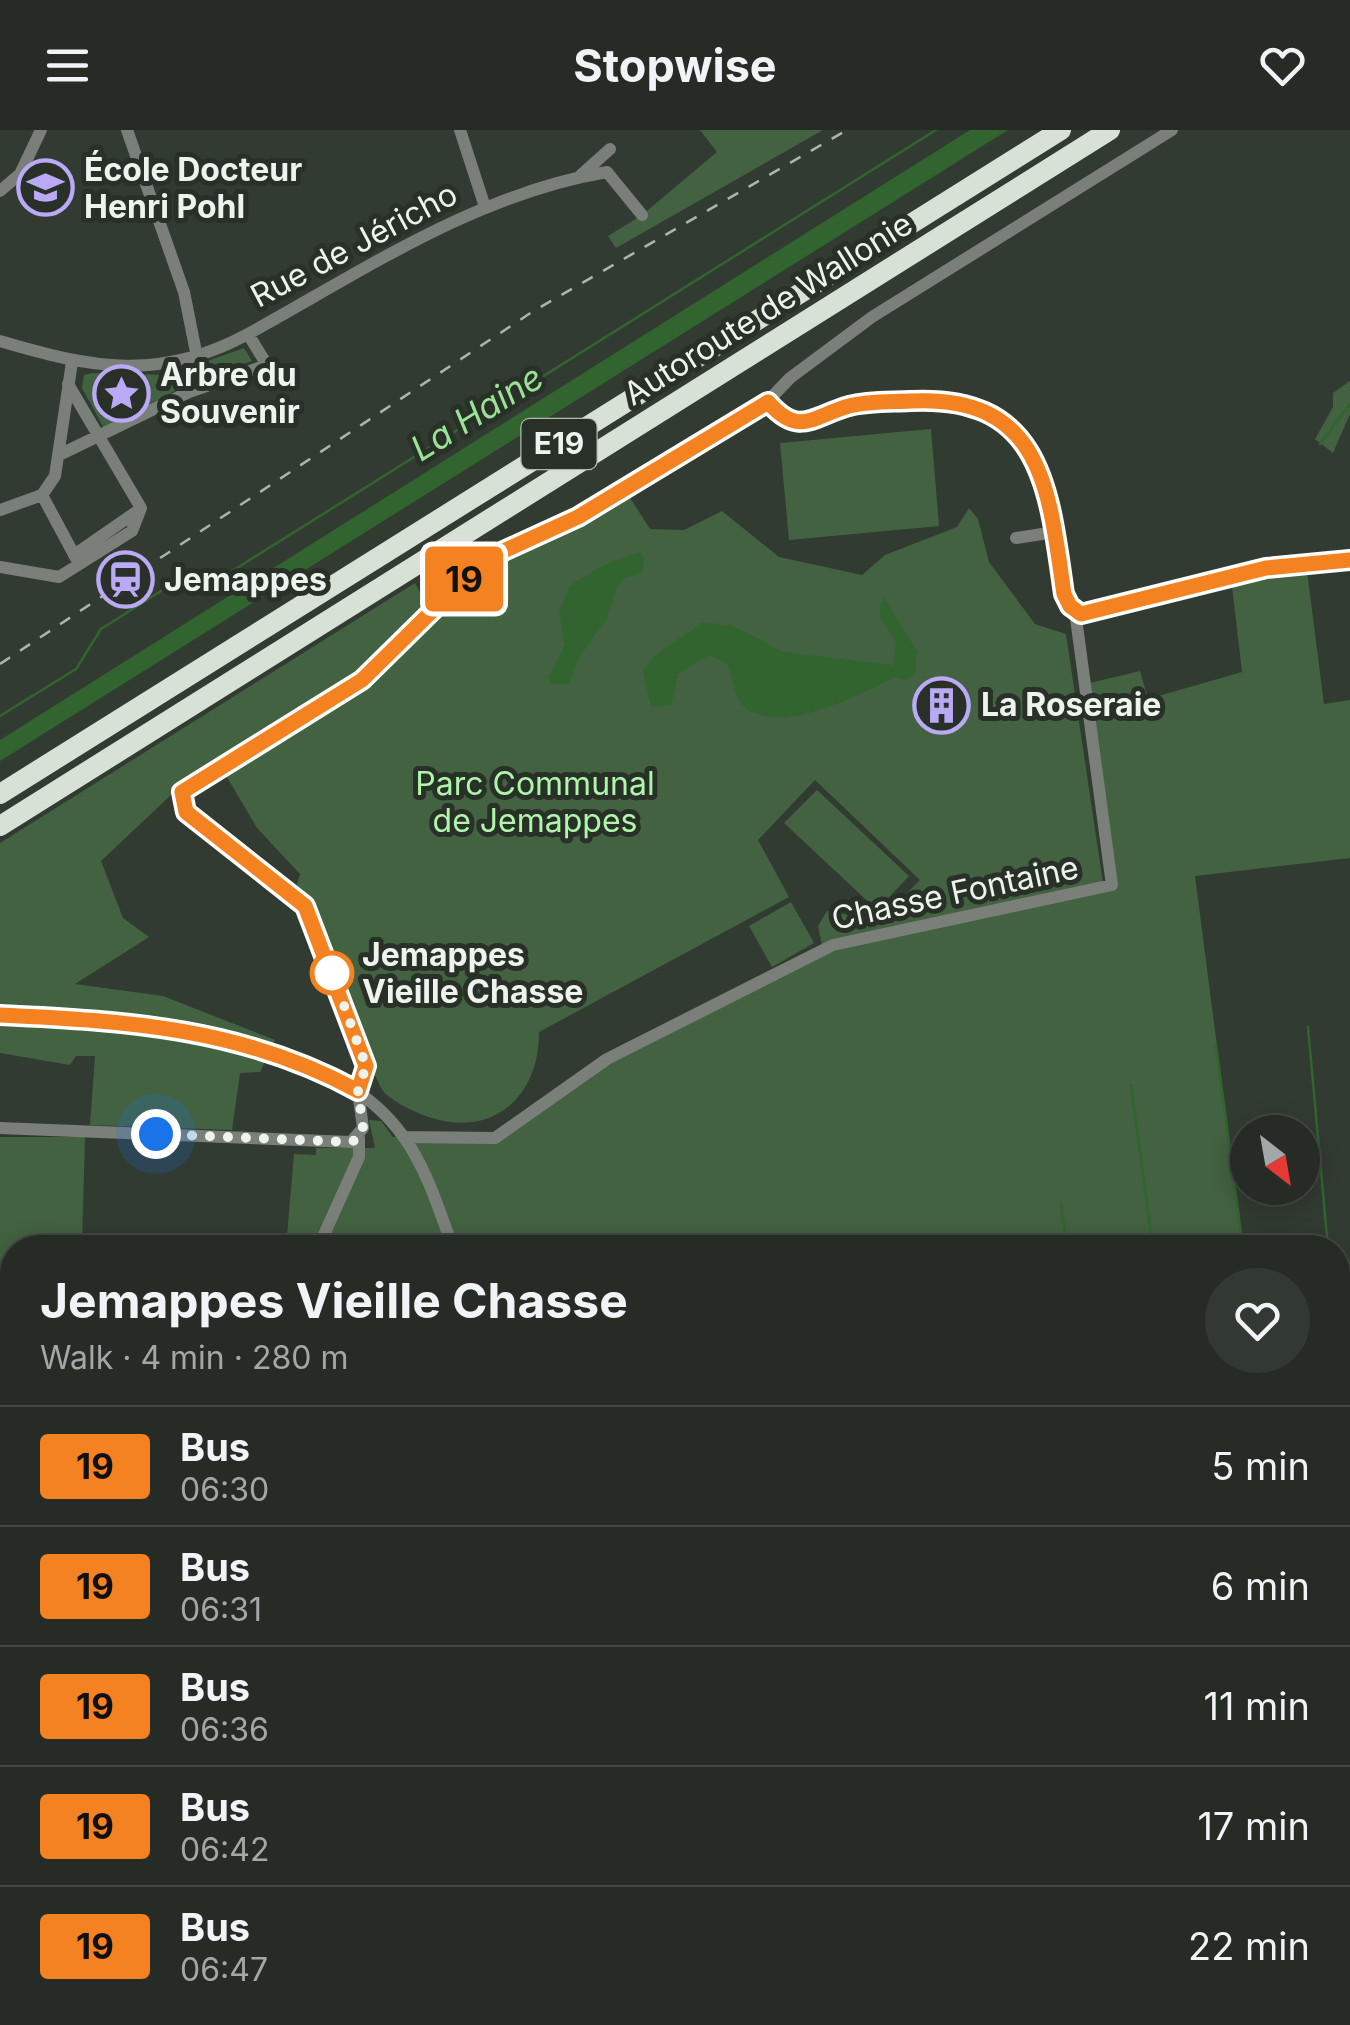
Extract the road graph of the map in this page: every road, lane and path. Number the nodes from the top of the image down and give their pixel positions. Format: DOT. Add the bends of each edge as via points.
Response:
graph roads {
  1 [pos="41,130"];
  2 [pos="127,130"];
  3 [pos="460,130"];
  4 [pos="1061,130"];
  5 [pos="1110,130"];
  6 [pos="1172,130"];
  7 [pos="610,149"];
  8 [pos="579,177"];
  9 [pos="0,191"];
  10 [pos="485,207"];
  11 [pos="642,215"];
  12 [pos="248,334"];
  13 [pos="0,340"];
  14 [pos="197,357"];
  15 [pos="72,362"];
  16 [pos="68,384"];
  17 [pos="768,402"];
  18 [pos="97,436"];
  19 [pos="59,454"];
  20 [pos="42,496"];
  21 [pos="0,510"];
  22 [pos="1056,532"];
  23 [pos="1016,538"];
  24 [pos="77,560"];
  25 [pos="1350,560"];
  26 [pos="0,566"];
  27 [pos="1075,611"];
  28 [pos="0,794"];
  29 [pos="0,826"];
  30 [pos="0,1014"];
  31 [pos="358,1091"];
  32 [pos="0,1128"];
  33 [pos="359,1138"];
  34 [pos="404,1138"];
  35 [pos="324,1235"];
  36 [pos="448,1235"];
  1 -- 9 [label="street" via="20,174"];
  2 -- 14 [label="street" via="184,292"];
  3 -- 10 [label="street"];
  4 -- 28 [label="highway, Autoroute de Wallonie / E19"];
  5 -- 29 [label="highway, Autoroute de Wallonie / E19"];
  6 -- 17 [label="street" via="872,317"];
  7 -- 8 [label="street"];
  8 -- 10 [label="street, Rue de Jéricho"];
  8 -- 11 [label="street" via="608,172"];
  10 -- 12 [label="street, Rue de Jéricho"];
  12 -- 14 [label="street, Rue de Jéricho"];
  12 -- 18 [label="street" via="268,365 189,392"];
  13 -- 15 [label="street, Rue de Jéricho"];
  14 -- 15 [label="street, Rue de Jéricho" via="150,367"];
  15 -- 16 [label="street"];
  16 -- 18 [label="street"];
  16 -- 19 [label="street"];
  17 -- 22 [label="street" via="784,420 800,423 865,404 948,399 972,405 1005,423 1024,444 1047,486"];
  17 -- 31 [label="street" via="578,517 484,560 362,680 187,786 181,799 186,812 305,906 366,1066"];
  18 -- 19 [label="street"];
  18 -- 24 [label="street" via="141,508 132,531"];
  19 -- 20 [label="street"];
  20 -- 21 [label="street"];
  20 -- 24 [label="street"];
  22 -- 23 [label="street"];
  22 -- 27 [label="street" via="1064,594"];
  24 -- 26 [label="street" via="59,577"];
  25 -- 27 [label="street" via="1266,568 1090,615"];
  27 -- 34 [label="street, Chasse Fontaine" via="1112,885 833,946 607,1059 495,1138"];
  30 -- 31 [label="street" via="214,1034 304,1064"];
  31 -- 33 [label="street"];
  31 -- 34 [label="street"];
  32 -- 33 [label="street"];
  33 -- 35 [label="street" via="359,1158"];
  34 -- 36 [label="street"];
}
